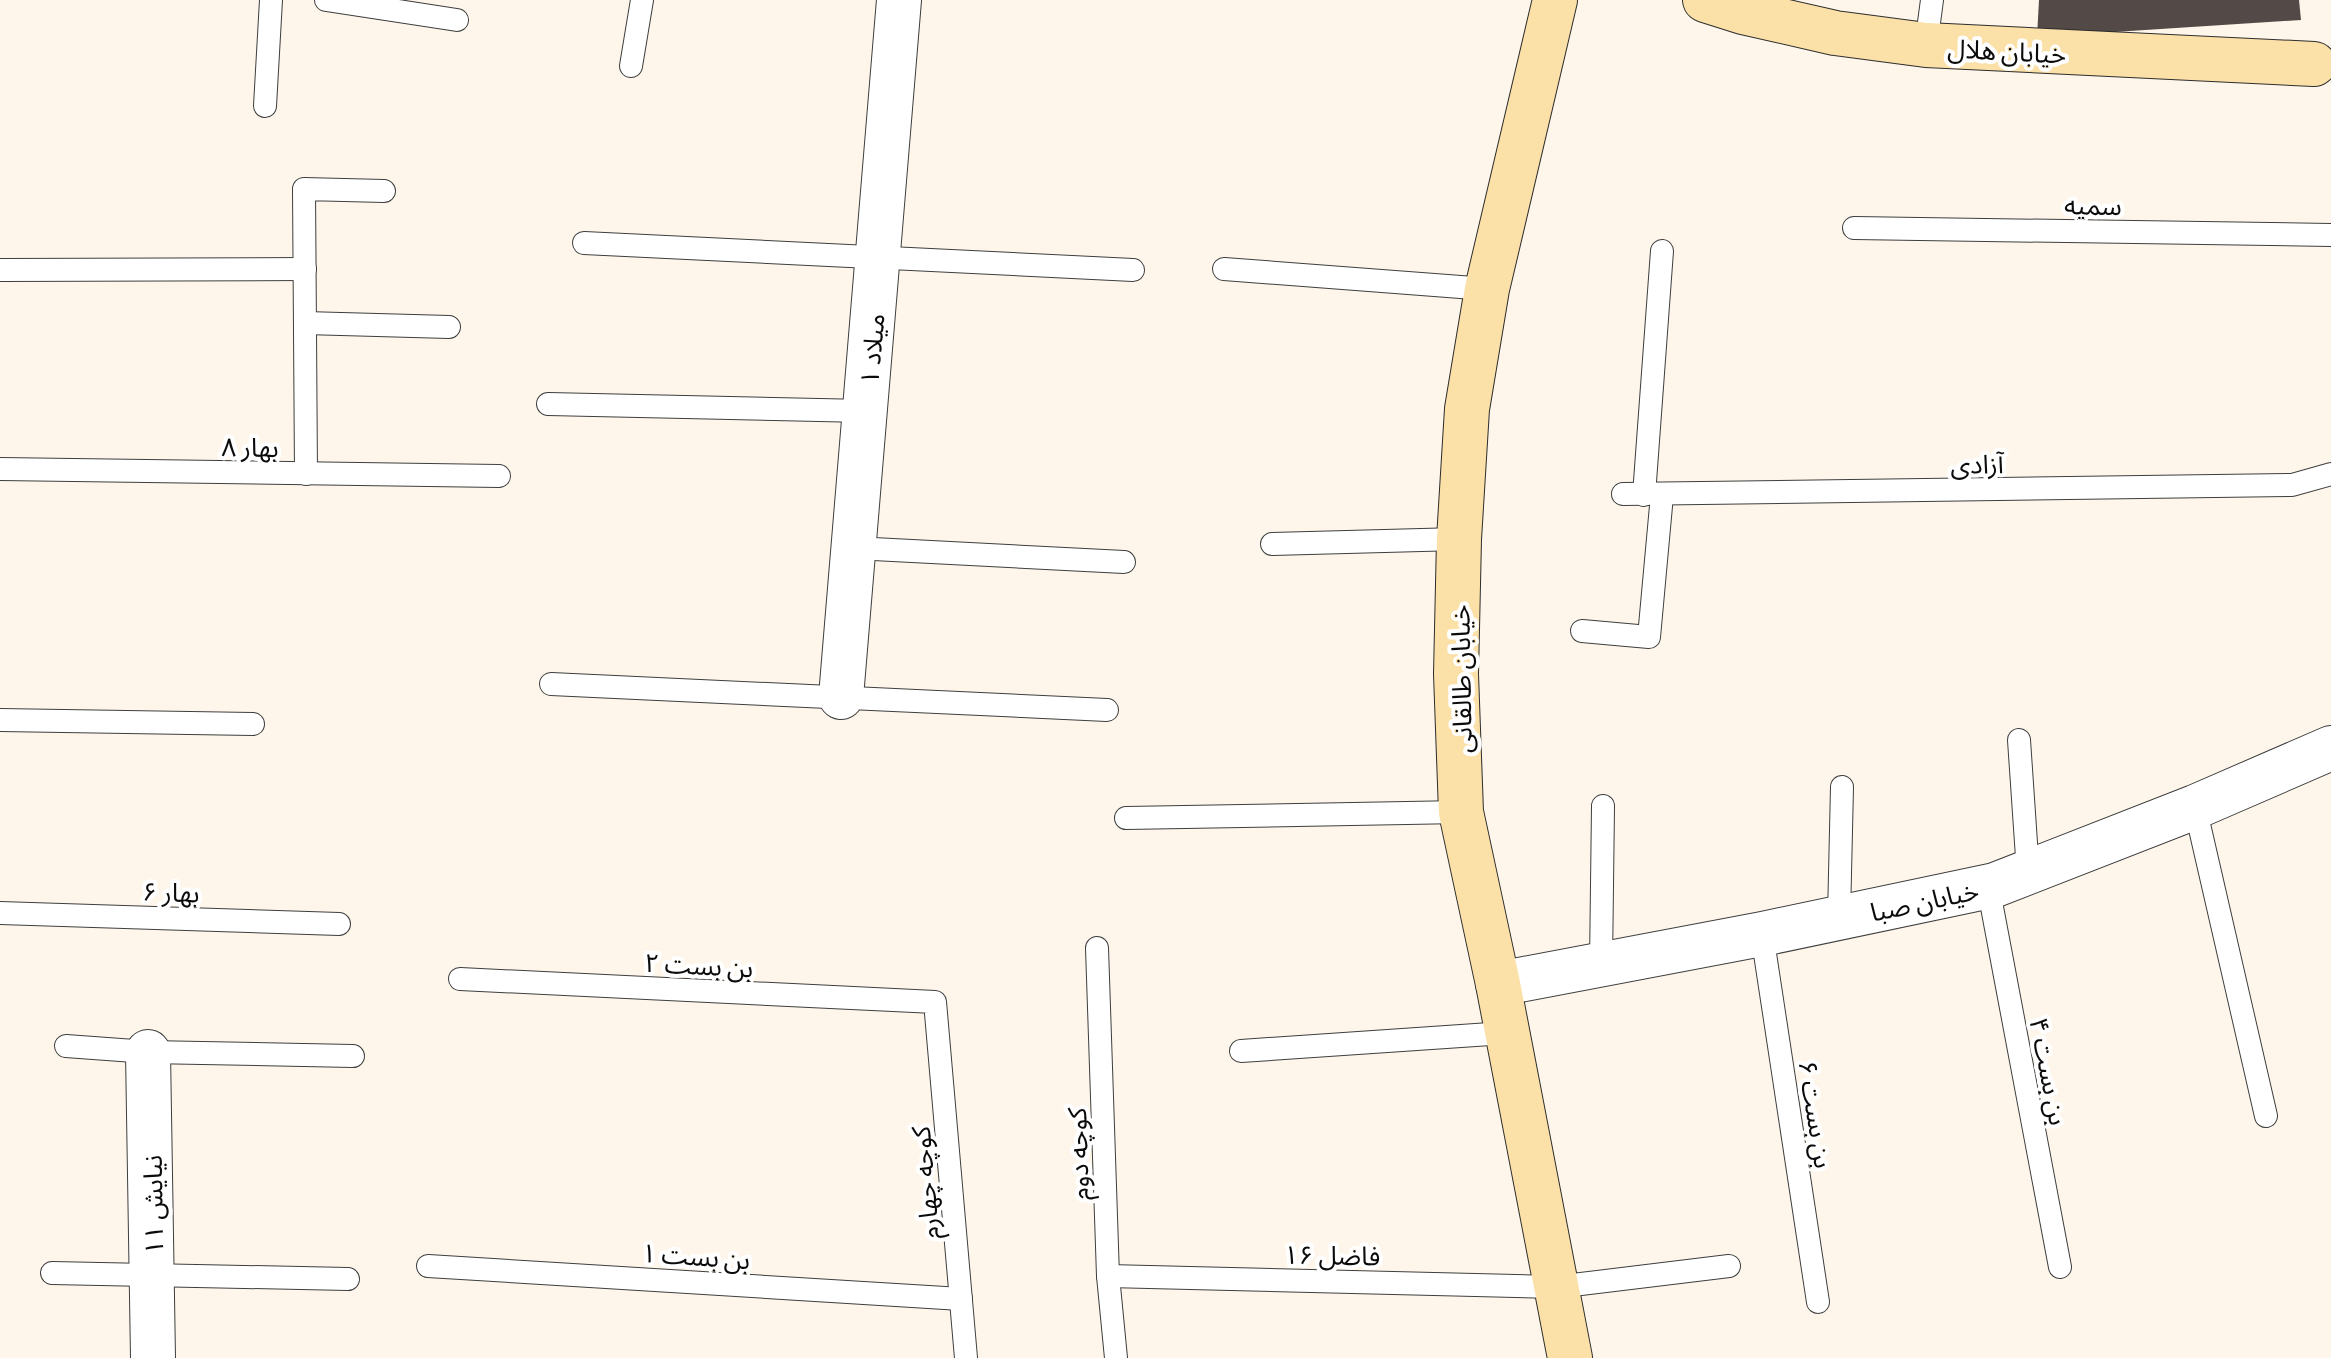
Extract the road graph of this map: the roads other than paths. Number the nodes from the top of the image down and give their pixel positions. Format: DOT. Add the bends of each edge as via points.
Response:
graph roads {
  1 [pos="271,0"];
  2 [pos="326,0"];
  3 [pos="642,0"];
  4 [pos="899,0"];
  5 [pos="1555,0"];
  6 [pos="1932,0"];
  7 [pos="1731,4"];
  8 [pos="457,20"];
  9 [pos="1926,45"];
  10 [pos="631,66"];
  11 [pos="2325,71"];
  12 [pos="265,106"];
  13 [pos="384,191"];
  14 [pos="1854,228"];
  15 [pos="2331,235"];
  16 [pos="584,243"];
  17 [pos="1662,251"];
  18 [pos="878,257"];
  19 [pos="305,269"];
  20 [pos="1224,269"];
  21 [pos="0,270"];
  22 [pos="1133,270"];
  23 [pos="1487,289"];
  24 [pos="305,323"];
  25 [pos="449,327"];
  26 [pos="548,404"];
  27 [pos="865,411"];
  28 [pos="0,469"];
  29 [pos="306,474"];
  30 [pos="2331,474"];
  31 [pos="499,476"];
  32 [pos="1643,495"];
  33 [pos="1459,539"];
  34 [pos="1272,544"];
  35 [pos="854,548"];
  36 [pos="1124,562"];
  37 [pos="1582,631"];
  38 [pos="551,684"];
  39 [pos="841,697"];
  40 [pos="1107,710"];
  41 [pos="0,720"];
  42 [pos="253,724"];
  43 [pos="2019,740"];
  44 [pos="2331,748"];
  45 [pos="1842,787"];
  46 [pos="1603,806"];
  47 [pos="2195,807"];
  48 [pos="1461,812"];
  49 [pos="1126,818"];
  50 [pos="2028,872"];
  51 [pos="1988,886"];
  52 [pos="0,913"];
  53 [pos="1839,917"];
  54 [pos="339,924"];
  55 [pos="1762,934"];
  56 [pos="1097,948"];
  57 [pos="1601,964"];
  58 [pos="460,979"];
  59 [pos="1498,984"];
  60 [pos="935,1002"];
  61 [pos="1505,1033"];
  62 [pos="66,1046"];
  63 [pos="1241,1051"];
  64 [pos="148,1052"];
  65 [pos="353,1056"];
  66 [pos="2266,1116"];
  67 [pos="428,1266"];
  68 [pos="1729,1266"];
  69 [pos="2060,1267"];
  70 [pos="52,1273"];
  71 [pos="152,1275"];
  72 [pos="1108,1276"];
  73 [pos="348,1279"];
  74 [pos="1556,1287"];
  75 [pos="961,1299"];
  76 [pos="1818,1302"];
  77 [pos="153,1358"];
  78 [pos="966,1358"];
  79 [pos="1116,1358"];
  80 [pos="1570,1358"];
  1 -- 12 [label="lane"];
  2 -- 8 [label="lane"];
  3 -- 10 [label="lane"];
  4 -- 18 [label="street, میلاد ۱"];
  5 -- 23 [label="main road, خیابان طالقانی"];
  6 -- 9 [label="lane"];
  7 -- 9 [label="main road, خیابان هلال" via="1835,33"];
  9 -- 11 [label="main road, خیابان هلال"];
  13 -- 19 [label="lane" via="304,189"];
  14 -- 15 [label="lane, سمیه"];
  16 -- 18 [label="lane"];
  17 -- 32 [label="lane"];
  18 -- 22 [label="lane"];
  18 -- 27 [label="street, میلاد ۱"];
  19 -- 21 [label="lane"];
  19 -- 24 [label="lane"];
  20 -- 23 [label="lane"];
  23 -- 33 [label="main road, خیابان طالقانی" via="1467,409"];
  24 -- 25 [label="lane"];
  24 -- 29 [label="lane"];
  26 -- 27 [label="lane"];
  27 -- 35 [label="street, میلاد ۱"];
  28 -- 29 [label="lane, بهار ۸"];
  29 -- 31 [label="lane, بهار ۸"];
  30 -- 32 [label="lane, آزادی" via="2292,485"];
  32 -- 37 [label="lane" via="1649,637"];
  33 -- 34 [label="lane"];
  33 -- 48 [label="main road, خیابان طالقانی"];
  35 -- 36 [label="lane"];
  35 -- 39 [label="street, میلاد ۱"];
  38 -- 39 [label="lane"];
  39 -- 40 [label="lane"];
  41 -- 42 [label="lane"];
  43 -- 50 [label="lane"];
  44 -- 47 [label="street, خیابان صبا"];
  45 -- 53 [label="lane"];
  46 -- 57 [label="lane"];
  47 -- 50 [label="street, خیابان صبا"];
  47 -- 66 [label="lane"];
  48 -- 49 [label="lane"];
  48 -- 59 [label="main road, خیابان طالقانی"];
  50 -- 51 [label="street, خیابان صبا"];
  51 -- 53 [label="street, خیابان صبا"];
  51 -- 69 [label="lane, بن بست ۴"];
  52 -- 54 [label="lane, بهار ۶"];
  53 -- 55 [label="street, خیابان صبا"];
  55 -- 57 [label="street, خیابان صبا"];
  55 -- 76 [label="lane, بن بست ۶"];
  56 -- 72 [label="lane, کوچه دوم"];
  57 -- 59 [label="street, خیابان صبا"];
  58 -- 60 [label="lane, بن بست ۲"];
  59 -- 61 [label="main road, خیابان طالقانی"];
  60 -- 75 [label="lane, کوچه چهارم"];
  61 -- 63 [label="lane"];
  61 -- 74 [label="main road, خیابان طالقانی"];
  62 -- 64 [label="lane"];
  64 -- 65 [label="lane"];
  64 -- 71 [label="street, نیایش ۱۱"];
  67 -- 75 [label="lane, بن بست ۱"];
  68 -- 74 [label="lane, فاضل ۱۶"];
  70 -- 71 [label="lane"];
  71 -- 73 [label="lane"];
  71 -- 77 [label="street, نیایش ۱۱"];
  72 -- 74 [label="lane, فاضل ۱۶"];
  72 -- 79 [label="lane, کوچه دوم"];
  74 -- 80 [label="main road, خیابان طالقانی"];
  75 -- 78 [label="lane, کوچه چهارم"];
}
